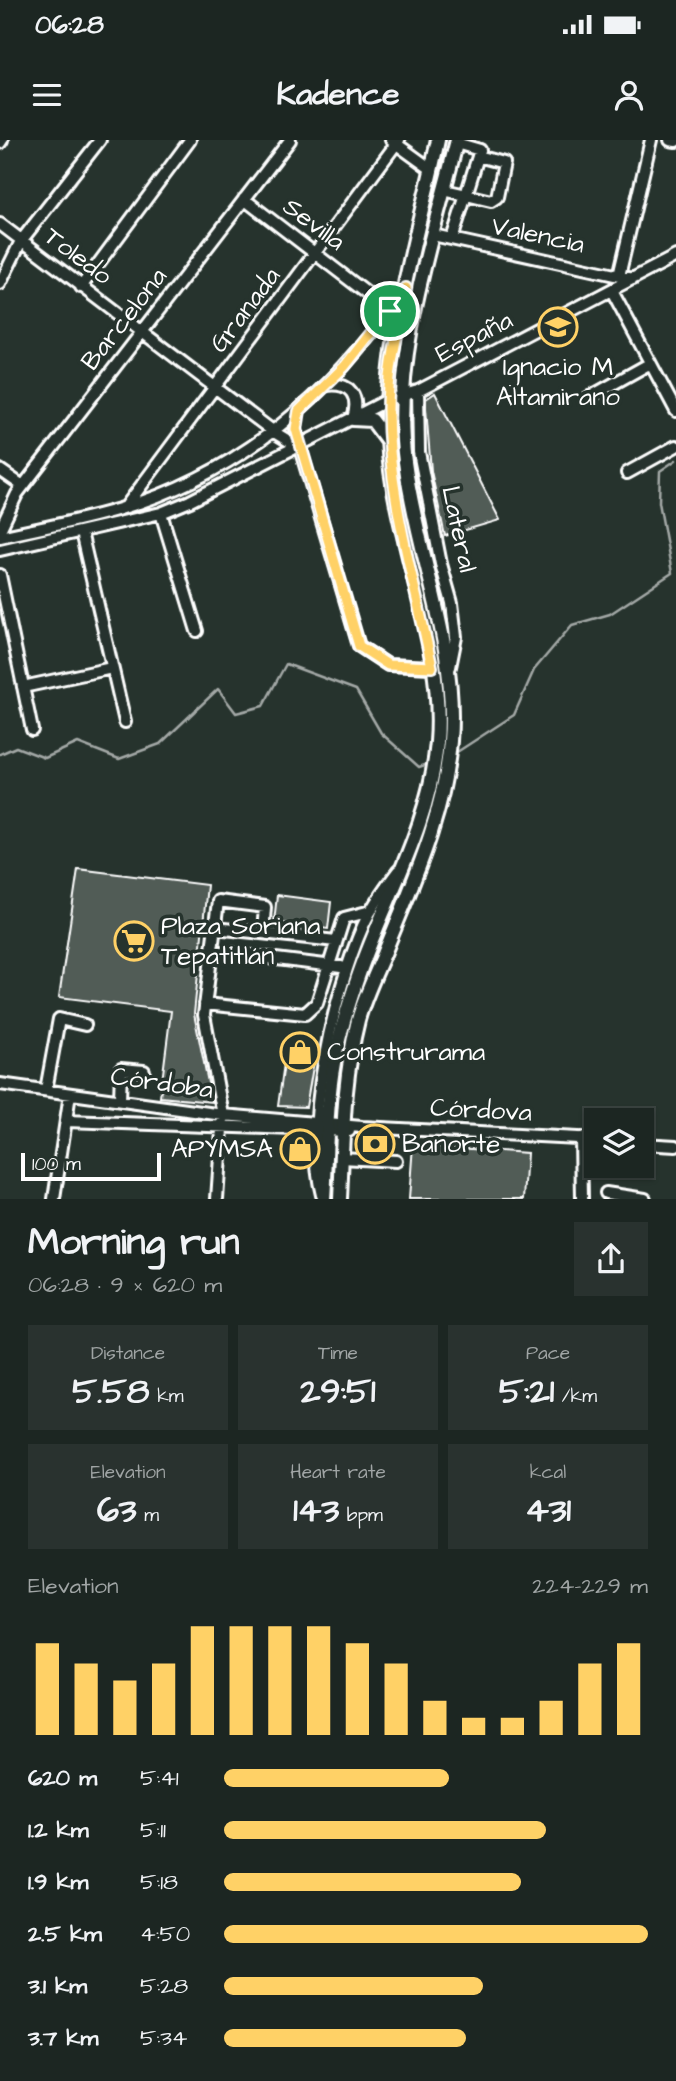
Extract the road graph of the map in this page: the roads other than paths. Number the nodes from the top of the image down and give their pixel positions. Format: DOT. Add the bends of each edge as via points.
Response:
graph roads {
  1 [pos="100,140"];
  2 [pos="190,140"];
  3 [pos="290,140"];
  4 [pos="438,140"];
  5 [pos="651,140"];
  6 [pos="670,140"];
  7 [pos="396,141"];
  8 [pos="452,141"];
  9 [pos="676,141"];
  10 [pos="478,156"];
  11 [pos="431,169"];
  12 [pos="444,190"];
  13 [pos="466,195"];
  14 [pos="244,199"];
  15 [pos="0,224"];
  16 [pos="433,235"];
  17 [pos="452,239"];
  18 [pos="21,241"];
  19 [pos="315,253"];
  20 [pos="676,256"];
  21 [pos="619,276"];
  22 [pos="633,279"];
  23 [pos="0,284"];
  24 [pos="81,286"];
  25 [pos="406,288"];
  26 [pos="612,290"];
  27 [pos="390,311"];
  28 [pos="143,333"];
  29 [pos="649,364"];
  30 [pos="326,385"];
  31 [pos="215,388"];
  32 [pos="418,391"];
  33 [pos="403,396"];
  34 [pos="586,399"];
  35 [pos="388,400"];
  36 [pos="299,411"];
  37 [pos="676,411"];
  38 [pos="353,419"];
  39 [pos="274,432"];
  40 [pos="388,442"];
  41 [pos="676,446"];
  42 [pos="300,447"];
  43 [pos="0,470"];
  44 [pos="627,473"];
  45 [pos="23,486"];
  46 [pos="126,507"];
  47 [pos="161,513"];
  48 [pos="119,523"];
  49 [pos="0,530"];
  50 [pos="81,532"];
  51 [pos="0,537"];
  52 [pos="0,550"];
  53 [pos="0,575"];
  54 [pos="197,631"];
  55 [pos="432,667"];
  56 [pos="113,668"];
  57 [pos="448,677"];
  58 [pos="23,687"];
  59 [pos="125,722"];
  60 [pos="32,730"];
  61 [pos="438,782"];
  62 [pos="407,857"];
  63 [pos="371,911"];
  64 [pos="215,928"];
  65 [pos="262,933"];
  66 [pos="336,941"];
  67 [pos="212,951"];
  68 [pos="328,965"];
  69 [pos="341,967"];
  70 [pos="205,1004"];
  71 [pos="85,1025"];
  72 [pos="331,1029"];
  73 [pos="333,1065"];
  74 [pos="144,1071"];
  75 [pos="0,1084"];
  76 [pos="46,1090"];
  77 [pos="71,1094"];
  78 [pos="120,1100"];
  79 [pos="223,1115"];
  80 [pos="66,1121"];
  81 [pos="323,1127"];
  82 [pos="222,1128"];
  83 [pos="343,1128"];
  84 [pos="581,1138"];
  85 [pos="584,1138"];
  86 [pos="654,1143"];
  87 [pos="674,1144"];
  88 [pos="342,1158"];
  89 [pos="396,1161"];
  90 [pos="606,1193"];
  91 [pos="54,1199"];
  92 [pos="217,1199"];
  93 [pos="324,1199"];
  94 [pos="340,1199"];
  95 [pos="582,1199"];
  96 [pos="645,1199"];
  1 -- 18 [label="street"];
  2 -- 24 [label="street"];
  3 -- 14 [label="street, Barcelona"];
  4 -- 11 [label="main road"];
  5 -- 21 [label="street"];
  6 -- 9 [label="street"];
  7 -- 11 [label="street"];
  7 -- 19 [label="street, Granada"];
  8 -- 10 [label="street" via="480,150"];
  8 -- 12 [label="main road" via="441,175"];
  10 -- 13 [label="street"];
  10 -- 13 [label="street" via="504,163 497,197 491,201"];
  11 -- 25 [label="main road"];
  12 -- 13 [label="street"];
  12 -- 16 [label="main road"];
  13 -- 17 [label="street"];
  14 -- 19 [label="street, Sevilla"];
  14 -- 28 [label="street, Barcelona"];
  15 -- 18 [label="street, Toledo"];
  16 -- 17 [label="street, Valencia"];
  16 -- 33 [label="main road"];
  17 -- 21 [label="street, Valencia"];
  18 -- 23 [label="street"];
  18 -- 24 [label="street, Toledo"];
  19 -- 27 [label="street, Sevilla"];
  19 -- 31 [label="street, Granada"];
  20 -- 22 [label="street, España"];
  21 -- 22 [label="street, Valencia"];
  22 -- 26 [label="street, España"];
  24 -- 28 [label="street, Toledo"];
  25 -- 27 [label="street"];
  25 -- 35 [label="main road"];
  26 -- 29 [label="street"];
  26 -- 32 [label="street, España"];
  27 -- 30 [label="street"];
  28 -- 31 [label="street, Toledo"];
  28 -- 45 [label="street, Barcelona"];
  29 -- 34 [label="street"];
  29 -- 37 [label="street"];
  30 -- 36 [label="street"];
  30 -- 38 [label="street" via="342,384 352,390 356,401"];
  31 -- 39 [label="street, Toledo"];
  31 -- 46 [label="street, Granada"];
  32 -- 33 [label="street, España"];
  32 -- 57 [label="street, Lateral" via="419,452 456,637"];
  33 -- 35 [label="street, España"];
  33 -- 57 [label="main road" via="405,463 443,634"];
  35 -- 38 [label="street, España"];
  35 -- 40 [label="main road"];
  36 -- 39 [label="street"];
  36 -- 42 [label="street"];
  38 -- 40 [label="main road" via="372,420"];
  38 -- 42 [label="street, España"];
  39 -- 42 [label="street, Toledo"];
  39 -- 46 [label="street" via="213,471"];
  40 -- 55 [label="main road"];
  41 -- 44 [label="street"];
  42 -- 47 [label="street, España"];
  42 -- 55 [label="street" via="359,646 388,665"];
  43 -- 45 [label="street"];
  45 -- 49 [label="street, Barcelona"];
  46 -- 48 [label="street, Granada"];
  46 -- 51 [label="street"];
  47 -- 48 [label="street, España"];
  47 -- 54 [label="street"];
  48 -- 50 [label="street, España"];
  50 -- 52 [label="street, España"];
  50 -- 56 [label="street"];
  53 -- 58 [label="street"];
  55 -- 61 [label="main road"];
  56 -- 58 [label="street"];
  56 -- 59 [label="street"];
  57 -- 61 [label="main road" via="450,744"];
  58 -- 60 [label="street"];
  61 -- 62 [label="main road"];
  61 -- 83 [label="main road" via="440,809 427,848 359,1018 346,1077"];
  62 -- 63 [label="street"];
  62 -- 73 [label="main road" via="360,972"];
  63 -- 66 [label="street" via="344,918"];
  63 -- 72 [label="street"];
  64 -- 65 [label="street"];
  64 -- 65 [label="street" via="218,901 265,907"];
  64 -- 67 [label="street"];
  65 -- 66 [label="street"];
  66 -- 68 [label="street"];
  67 -- 68 [label="street"];
  67 -- 70 [label="street"];
  68 -- 69 [label="street"];
  68 -- 70 [label="street" via="317,1003 305,1014"];
  70 -- 79 [label="street"];
  71 -- 76 [label="street" via="59,1020"];
  72 -- 73 [label="street"];
  72 -- 81 [label="street" via="322,1069"];
  73 -- 81 [label="main road"];
  74 -- 78 [label="street" via="121,1069"];
  75 -- 76 [label="street, Córdoba"];
  76 -- 77 [label="street, Córdoba"];
  77 -- 78 [label="street, Córdoba"];
  77 -- 80 [label="street"];
  78 -- 79 [label="street, Córdoba"];
  79 -- 81 [label="street, Córdoba"];
  79 -- 82 [label="street"];
  80 -- 82 [label="street, Córdoba"];
  80 -- 91 [label="street"];
  81 -- 82 [label="street, Córdoba"];
  81 -- 83 [label="street, Córdoba"];
  81 -- 93 [label="main road"];
  82 -- 92 [label="street"];
  83 -- 84 [label="street, Córdova"];
  83 -- 88 [label="main road"];
  84 -- 85 [label="street, Córdova"];
  84 -- 95 [label="street"];
  86 -- 87 [label="street"];
  88 -- 89 [label="street"];
  88 -- 94 [label="main road"];
  90 -- 96 [label="street"];
}
